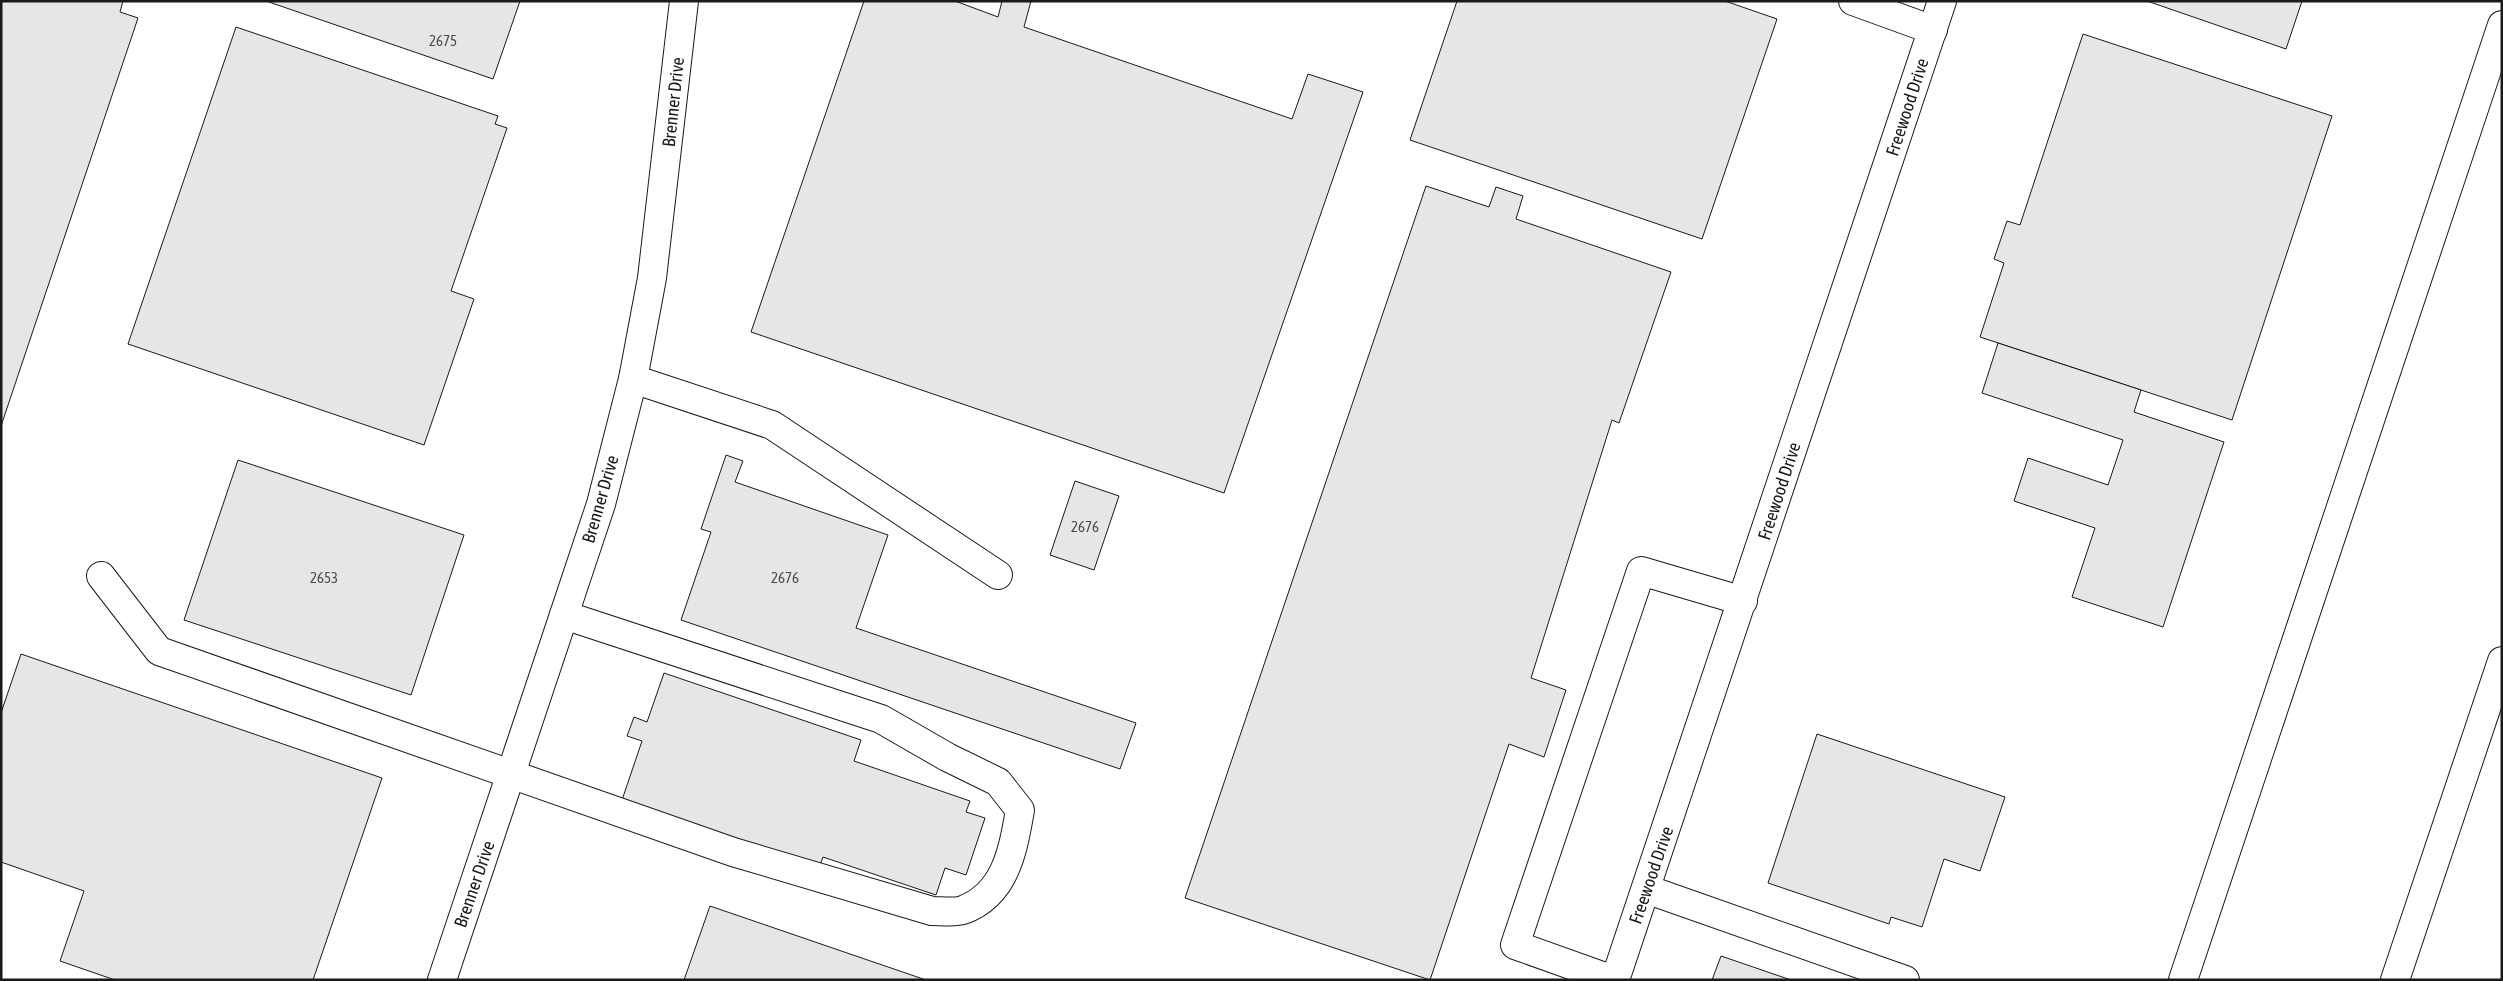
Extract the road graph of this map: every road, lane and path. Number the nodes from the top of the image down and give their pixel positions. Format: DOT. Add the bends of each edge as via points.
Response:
graph roads {
  1 [pos="684,1"];
  2 [pos="1853,1"];
  3 [pos="1942,1"];
  4 [pos="2502,25"];
  5 [pos="1933,30"];
  6 [pos="633,379"];
  7 [pos="998,575"];
  8 [pos="101,576"];
  9 [pos="1743,601"];
  10 [pos="564,615"];
  11 [pos="2502,661"];
  12 [pos="511,775"];
  13 [pos="1646,889"];
  14 [pos="442,980"];
  15 [pos="1614,980"];
  16 [pos="1904,980"];
  17 [pos="2183,980"];
  18 [pos="2395,980"];
  1 -- 6 [label="street, Brenner Drive" via="652,278"];
  2 -- 5 [label="street"];
  3 -- 5 [label="street, Freewood Drive"];
  4 -- 17 [label="street"];
  5 -- 9 [label="street, Freewood Drive"];
  6 -- 7 [label="street" via="772,425"];
  6 -- 10 [label="street, Brenner Drive" via="601,504"];
  8 -- 12 [label="street" via="159,651"];
  9 -- 13 [label="street, Freewood Drive"];
  9 -- 15 [label="street" via="1641,571 1515,945"];
  10 -- 12 [label="street, Brenner Drive"];
  10 -- 12 [label="street" via="881,719 998,782 1020,810 1012,856 990,895 962,911 932,911 733,852"];
  11 -- 18 [label="street"];
  12 -- 14 [label="street, Brenner Drive"];
  13 -- 15 [label="street, Freewood Drive"];
  13 -- 16 [label="street"];
}
